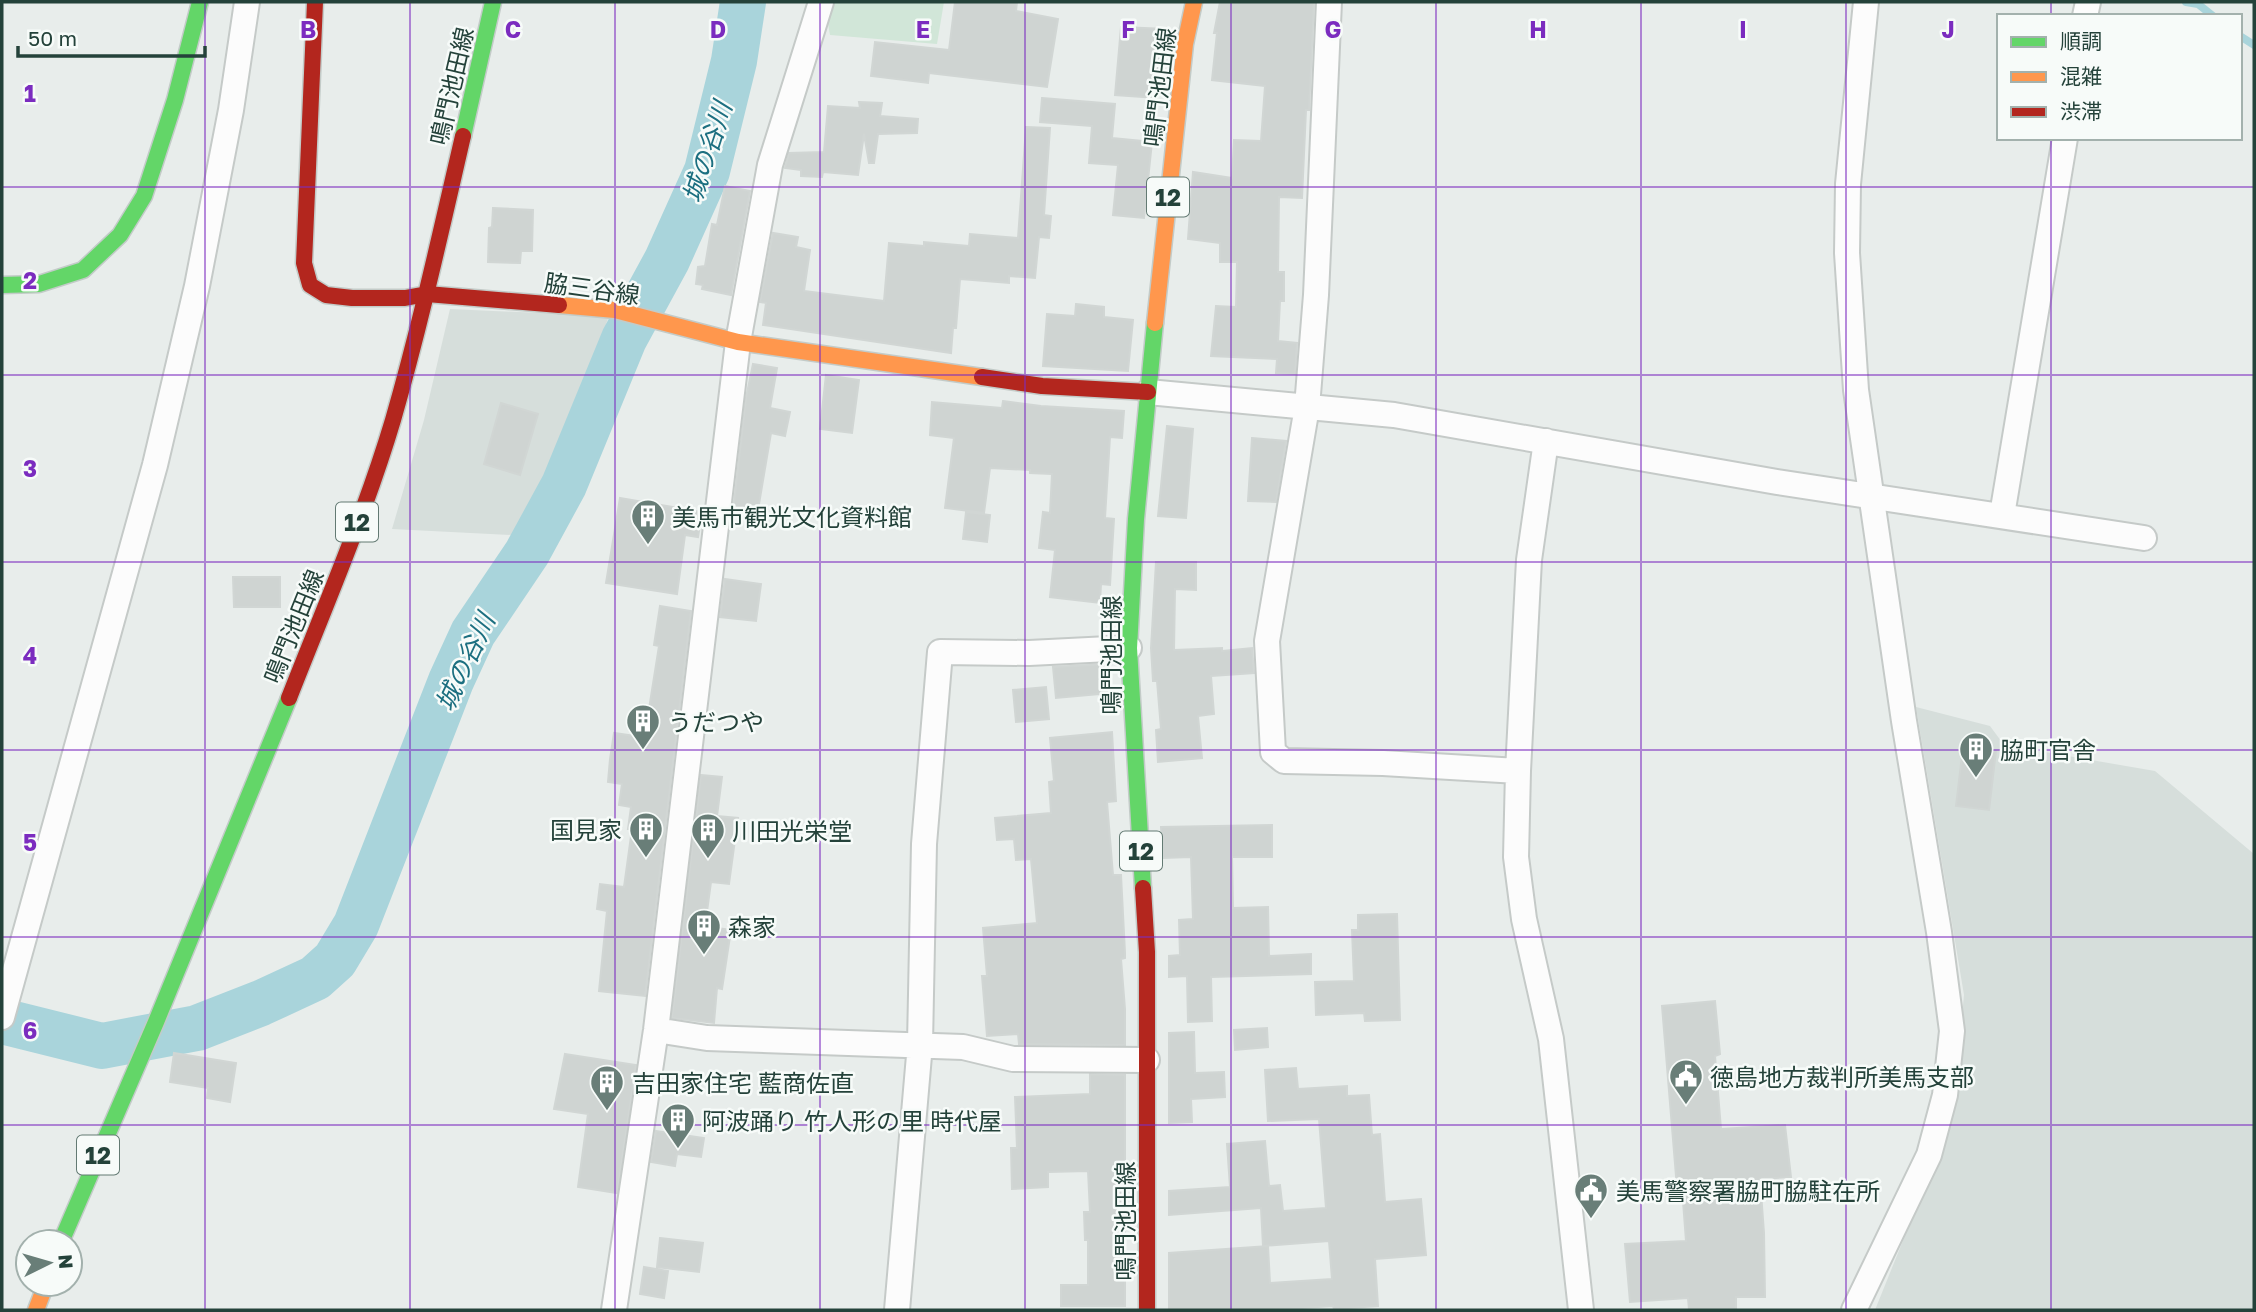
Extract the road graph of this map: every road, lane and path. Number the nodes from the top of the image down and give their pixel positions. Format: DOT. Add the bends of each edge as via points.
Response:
graph roads {
  1 [pos="200,2"];
  2 [pos="247,2"];
  3 [pos="316,2"];
  4 [pos="493,2"];
  5 [pos="821,2"];
  6 [pos="1194,2"];
  7 [pos="1329,2"];
  8 [pos="1866,2"];
  9 [pos="2065,140"];
  10 [pos="2,285"];
  11 [pos="427,294"];
  12 [pos="738,342"];
  13 [pos="1148,393"];
  14 [pos="1307,407"];
  15 [pos="1546,441"];
  16 [pos="1870,495"];
  17 [pos="2002,515"];
  18 [pos="2144,538"];
  19 [pos="1129,648"];
  20 [pos="1517,771"];
  21 [pos="2,1017"];
  22 [pos="656,1030"];
  23 [pos="920,1044"];
  24 [pos="1147,1060"];
  25 [pos="67,1228"];
  26 [pos="614,1310"];
  27 [pos="897,1310"];
  28 [pos="1147,1310"];
  29 [pos="1581,1310"];
  30 [pos="1854,1310"];
  1 -- 10 [label="main road" via="144,196 120,235 83,270 39,284"];
  2 -- 21 [label="street" via="197,286 155,465"];
  3 -- 11 [label="main road, 脇三谷線" via="304,263 310,285 326,295 352,298"];
  4 -- 11 [label="main road, 鳴門池田線 / 12"];
  5 -- 12 [label="street" via="770,165"];
  6 -- 13 [label="main road, 鳴門池田線 / 12" via="1176,119"];
  7 -- 14 [label="street"];
  8 -- 16 [label="street" via="1848,184 1847,253 1856,390"];
  9 -- 17 [label="street"];
  11 -- 12 [label="main road, 脇三谷線" via="615,310"];
  11 -- 25 [label="main road, 鳴門池田線 / 12" via="392,422 346,554"];
  12 -- 13 [label="main road, 脇三谷線" via="1041,386"];
  12 -- 22 [label="street"];
  13 -- 14 [label="street"];
  13 -- 19 [label="main road, 鳴門池田線 / 12"];
  14 -- 15 [label="street" via="1394,415"];
  14 -- 20 [label="street" via="1267,641 1273,752 1284,761"];
  15 -- 16 [label="street"];
  15 -- 20 [label="street" via="1529,560"];
  16 -- 17 [label="street"];
  16 -- 30 [label="street" via="1952,1031 1945,1095 1930,1155"];
  17 -- 18 [label="street"];
  19 -- 23 [label="street" via="940,652 924,844"];
  19 -- 24 [label="main road, 鳴門池田線 / 12" via="1147,952"];
  20 -- 29 [label="street" via="1516,857 1524,919 1551,1040"];
  22 -- 23 [label="street" via="707,1038"];
  22 -- 26 [label="street"];
  23 -- 24 [label="street" via="963,1047 1013,1059"];
  23 -- 27 [label="street"];
  24 -- 28 [label="main road, 鳴門池田線 / 12"];
}
